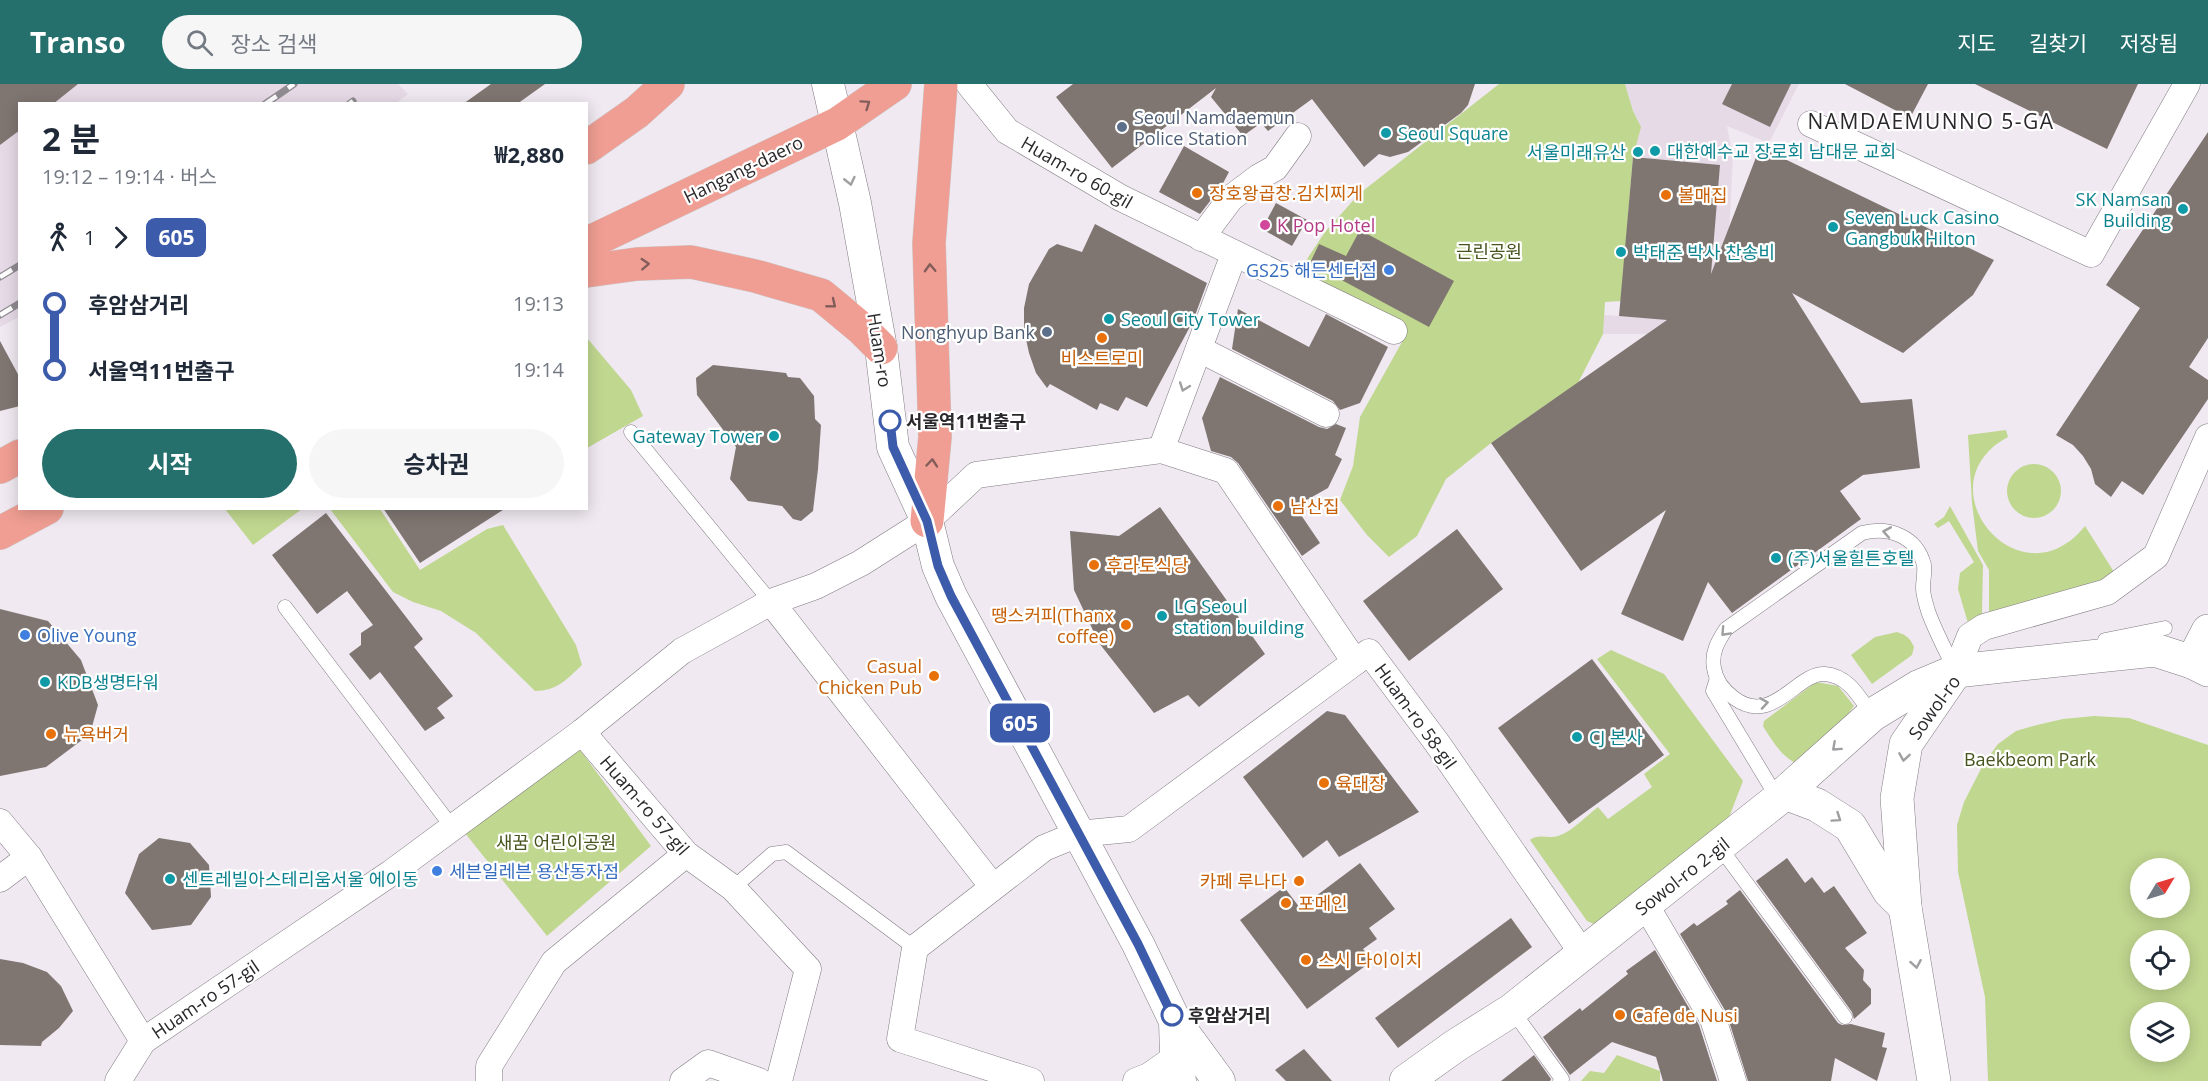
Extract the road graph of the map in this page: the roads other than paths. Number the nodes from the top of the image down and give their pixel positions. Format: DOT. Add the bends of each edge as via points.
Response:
graph roads {
  1 [pos="668,84"];
  2 [pos="680,84"];
  3 [pos="828,84"];
  4 [pos="895,84"];
  5 [pos="940,84"];
  6 [pos="969,84"];
  7 [pos="2187,84"];
  8 [pos="637,112"];
  9 [pos="837,124"];
  10 [pos="1811,124"];
  11 [pos="1298,136"];
  12 [pos="588,147"];
  13 [pos="1201,238"];
  14 [pos="588,243"];
  15 [pos="1234,254"];
  16 [pos="588,271"];
  17 [pos="1394,331"];
  18 [pos="881,348"];
  19 [pos="1199,349"];
  20 [pos="1326,414"];
  21 [pos="631,432"];
  22 [pos="2208,437"];
  23 [pos="1161,450"];
  24 [pos="18,457"];
  25 [pos="0,467"];
  26 [pos="43,510"];
  27 [pos="927,521"];
  28 [pos="0,533"];
  29 [pos="771,602"];
  30 [pos="285,607"];
  31 [pos="2208,631"];
  32 [pos="1355,662"];
  33 [pos="2200,666"];
  34 [pos="1956,671"];
  35 [pos="1717,678"];
  36 [pos="1872,715"];
  37 [pos="582,732"];
  38 [pos="1781,796"];
  39 [pos="0,822"];
  40 [pos="452,827"];
  41 [pos="1078,834"];
  42 [pos="1719,846"];
  43 [pos="686,854"];
  44 [pos="29,857"];
  45 [pos="0,879"];
  46 [pos="993,887"];
  47 [pos="733,888"];
  48 [pos="1645,904"];
  49 [pos="1905,907"];
  50 [pos="915,948"];
  51 [pos="1583,954"];
  52 [pos="1512,1010"];
  53 [pos="1845,1017"];
  54 [pos="1175,1021"];
  55 [pos="144,1041"];
  56 [pos="1178,1069"];
  57 [pos="118,1081"];
  58 [pos="489,1081"];
  59 [pos="683,1081"];
  60 [pos="759,1081"];
  61 [pos="779,1081"];
  62 [pos="1031,1081"];
  63 [pos="1136,1081"];
  64 [pos="1219,1081"];
  65 [pos="1406,1081"];
  66 [pos="1560,1081"];
  67 [pos="1733,1081"];
  68 [pos="1934,1081"];
  1 -- 8 [label="main road"];
  2 -- 8 [label="lane"];
  3 -- 9 [label="street, Huam-ro"];
  9 -- 4 [label="main road, Hangang-daero, one-way"];
  27 -- 5 [label="main road, one-way" via="935,437 929,243"];
  6 -- 13 [label="street, Huam-ro 60-gil" via="1006,131 1121,198"];
  7 -- 10 [label="street" via="2091,254"];
  8 -- 12 [label="main road"];
  9 -- 14 [label="main road, Hangang-daero"];
  9 -- 18 [label="street, Huam-ro, one-way"];
  11 -- 13 [label="street" via="1275,168 1231,198"];
  13 -- 15 [label="street, Huam-ro 60-gil"];
  15 -- 17 [label="street, Huam-ro 60-gil"];
  15 -- 19 [label="street"];
  16 -- 18 [label="main road, one-way" via="691,262 756,276 821,295"];
  18 -- 27 [label="street, Huam-ro" via="893,447"];
  19 -- 20 [label="street"];
  19 -- 23 [label="street, one-way"];
  21 -- 29 [label="lane"];
  22 -- 34 [label="street" via="2156,556 2107,592 1984,627 1970,636"];
  23 -- 27 [label="street, Huam-ro 58-gil" via="976,475"];
  23 -- 32 [label="street, Huam-ro 58-gil" via="1226,471"];
  24 -- 25 [label="main road"];
  26 -- 28 [label="main road"];
  27 -- 29 [label="street, Huam-ro 57-gil" via="861,563 816,586"];
  27 -- 41 [label="street, Huam-ro" via="938,566 951,596"];
  29 -- 37 [label="street, Huam-ro 57-gil" via="682,651"];
  29 -- 46 [label="street"];
  30 -- 40 [label="lane"];
  31 -- 33 [label="main road, Sowol-ro"];
  32 -- 41 [label="street" via="1129,829"];
  32 -- 51 [label="street, Huam-ro 58-gil" via="1369,652 1444,752"];
  33 -- 34 [label="main road, Sowol-ro" via="2160,639"];
  34 -- 35 [label="lane, one-way" via="1928,611 1918,552 1900,534 1875,530 1862,533 1726,629 1714,652"];
  34 -- 36 [label="main road, Sowol-ro 2-gil" via="1918,687"];
  34 -- 49 [label="main road, Sowol-ro, one-way" via="1906,744 1897,798"];
  35 -- 36 [label="lane, one-way" via="1737,700 1766,705 1815,675 1826,674 1848,682"];
  35 -- 38 [label="lane" via="1713,692"];
  36 -- 38 [label="main road, Sowol-ro 2-gil, one-way"];
  37 -- 40 [label="street, Huam-ro 57-gil"];
  37 -- 43 [label="street, Huam-ro 57-gil"];
  38 -- 42 [label="main road, Sowol-ro 2-gil"];
  38 -- 49 [label="main road, one-way" via="1818,805 1850,826 1889,891"];
  39 -- 44 [label="street"];
  40 -- 55 [label="street, Huam-ro 57-gil"];
  41 -- 46 [label="street" via="1044,848"];
  41 -- 54 [label="street, Huam-ro"];
  42 -- 48 [label="main road, Sowol-ro 2-gil"];
  42 -- 53 [label="lane"];
  43 -- 47 [label="street, Huam-ro 57-gil"];
  43 -- 58 [label="street" via="554,962 489,1066"];
  44 -- 45 [label="street"];
  44 -- 55 [label="street"];
  46 -- 50 [label="street"];
  47 -- 50 [label="lane" via="772,854 786,852"];
  47 -- 61 [label="street, Huam-ro 57-gil" via="808,969"];
  48 -- 51 [label="main road, Sowol-ro 2-gil"];
  48 -- 67 [label="street" via="1713,1019"];
  49 -- 68 [label="main road, Sowol-ro, one-way"];
  50 -- 62 [label="street" via="900,1039"];
  51 -- 52 [label="main road, Sowol-ro 2-gil"];
  52 -- 65 [label="main road, Sowol-ro 2-gil"];
  52 -- 66 [label="lane"];
  54 -- 56 [label="street, Huam-ro"];
  54 -- 64 [label="street, Huam-ro"];
  55 -- 57 [label="street, Huam-ro 57-gil"];
  56 -- 63 [label="street"];
  59 -- 60 [label="street" via="708,1063"];
}
